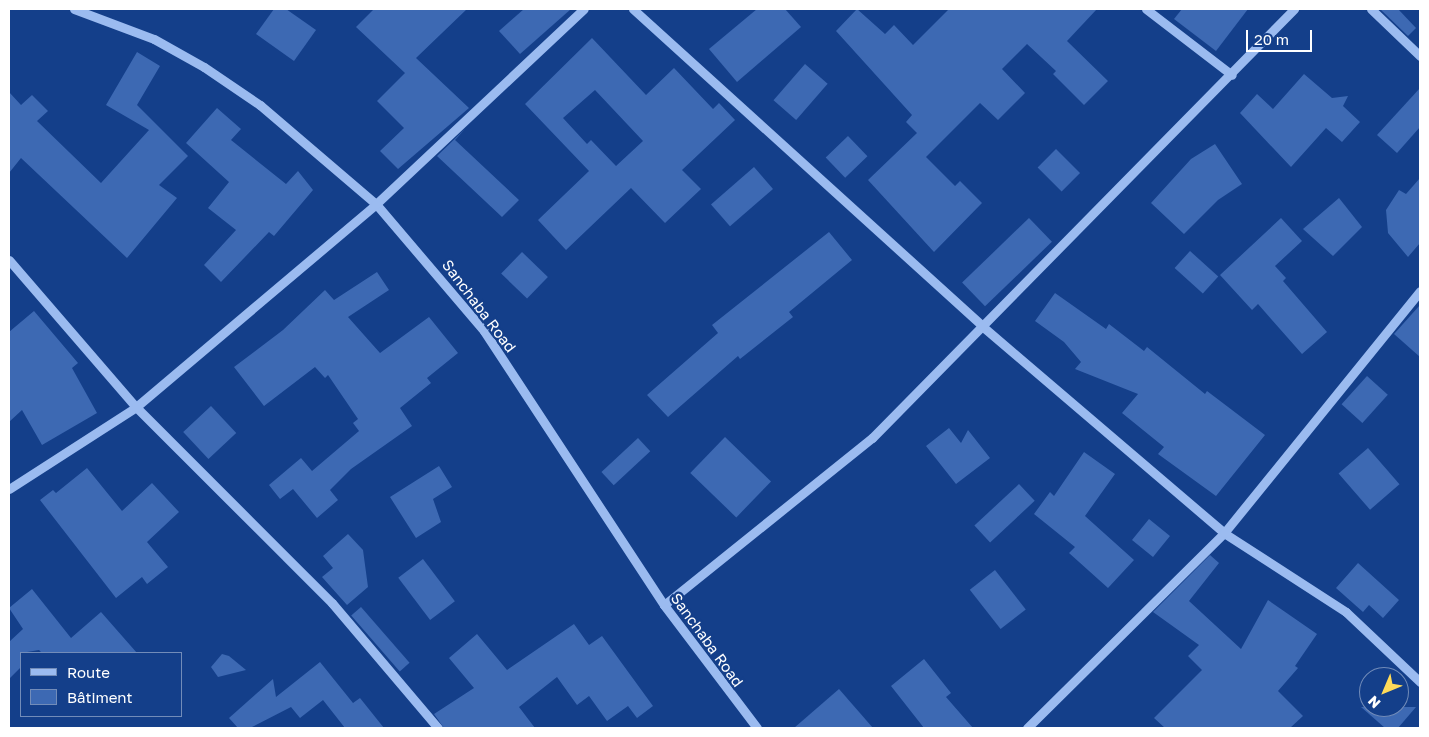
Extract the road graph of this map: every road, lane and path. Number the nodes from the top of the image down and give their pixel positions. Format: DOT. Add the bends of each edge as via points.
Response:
graph roads {
  1 [pos="74,9"];
  2 [pos="584,9"];
  3 [pos="633,9"];
  4 [pos="1146,9"];
  5 [pos="1294,9"];
  6 [pos="1371,9"];
  7 [pos="1420,56"];
  8 [pos="1232,75"];
  9 [pos="376,204"];
  10 [pos="9,260"];
  11 [pos="1420,291"];
  12 [pos="982,326"];
  13 [pos="136,407"];
  14 [pos="9,489"];
  15 [pos="1224,533"];
  16 [pos="664,605"];
  17 [pos="1420,682"];
  18 [pos="438,728"];
  19 [pos="757,728"];
  20 [pos="1027,728"];
  1 -- 9 [label="street, Sanchaba Road" via="154,39 204,67 260,105"];
  2 -- 9 [label="street"];
  3 -- 12 [label="street"];
  4 -- 8 [label="street"];
  5 -- 8 [label="street"];
  6 -- 7 [label="street"];
  8 -- 12 [label="street"];
  9 -- 13 [label="street"];
  9 -- 16 [label="street, Sanchaba Road" via="484,331"];
  10 -- 13 [label="street"];
  11 -- 15 [label="street"];
  12 -- 15 [label="street"];
  12 -- 16 [label="street" via="872,438"];
  13 -- 14 [label="street"];
  13 -- 18 [label="street" via="332,603"];
  15 -- 17 [label="street" via="1346,612"];
  15 -- 20 [label="street"];
  16 -- 19 [label="street, Sanchaba Road"];
}
